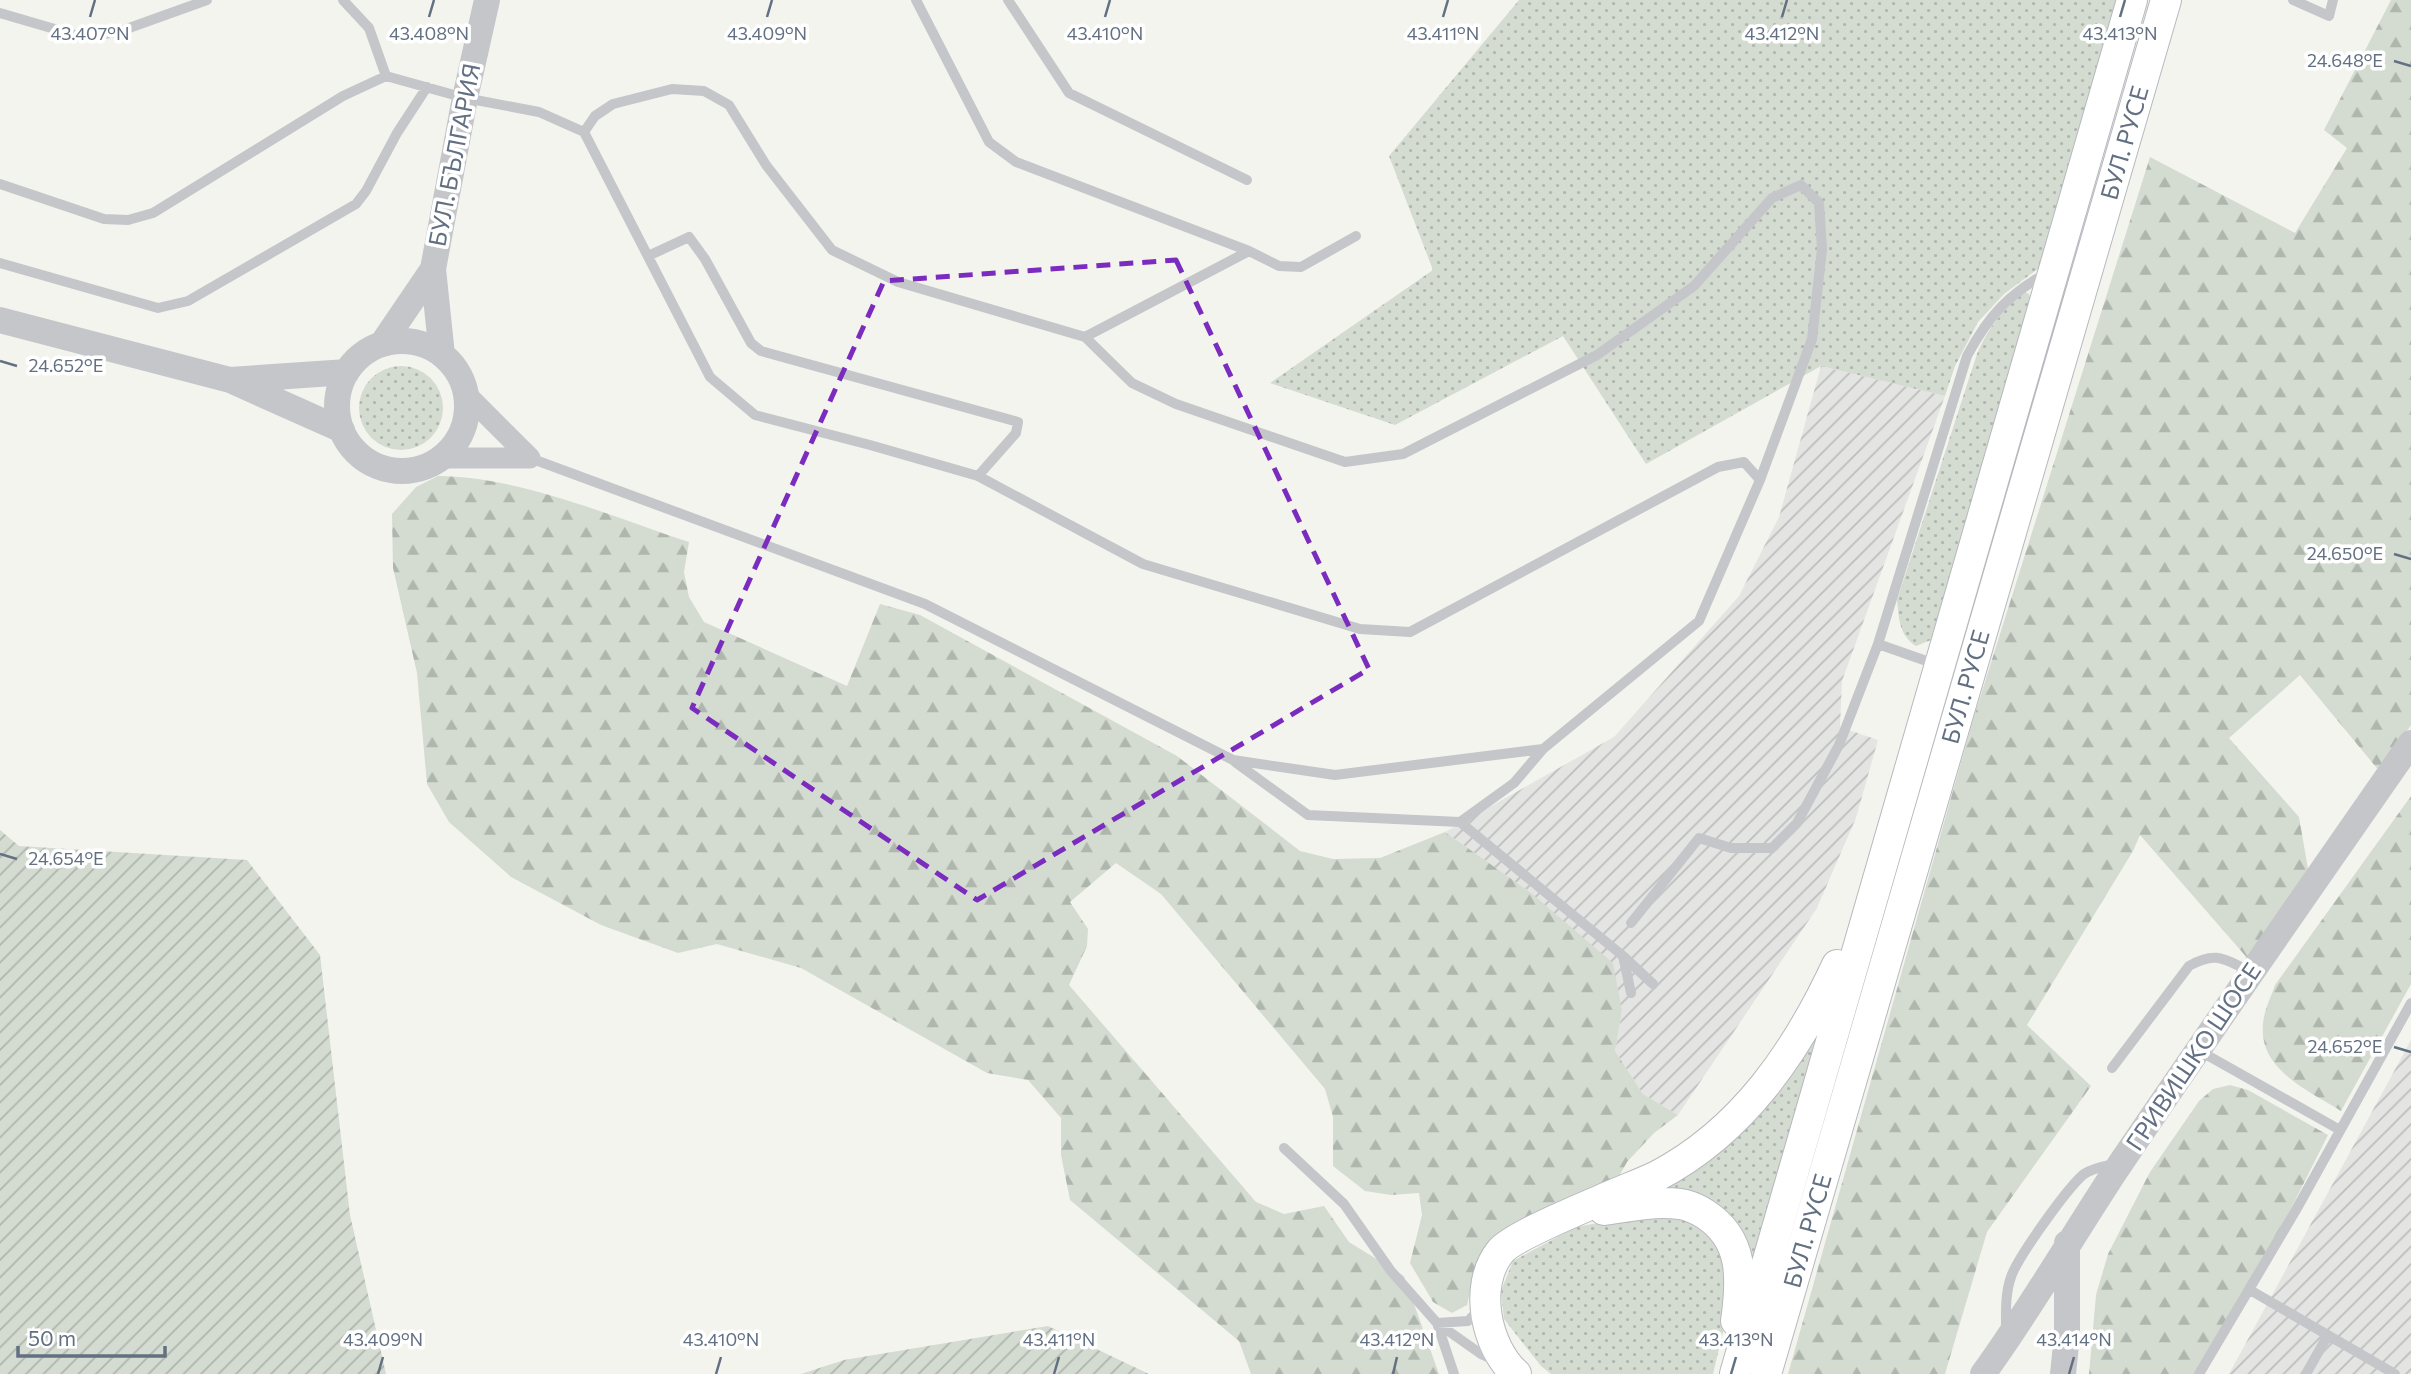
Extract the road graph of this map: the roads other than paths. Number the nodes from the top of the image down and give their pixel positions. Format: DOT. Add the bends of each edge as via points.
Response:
graph roads {
  1 [pos="206,0"];
  2 [pos="343,0"];
  3 [pos="487,0"];
  4 [pos="916,0"];
  5 [pos="1008,0"];
  6 [pos="2132,0"];
  7 [pos="2166,0"];
  8 [pos="2293,0"];
  9 [pos="2333,0"];
  10 [pos="0,13"];
  11 [pos="386,76"];
  12 [pos="427,87"];
  13 [pos="465,98"];
  14 [pos="584,132"];
  15 [pos="1247,180"];
  16 [pos="0,184"];
  17 [pos="1356,236"];
  18 [pos="1249,251"];
  19 [pos="648,256"];
  20 [pos="0,263"];
  21 [pos="433,269"];
  22 [pos="2054,269"];
  23 [pos="0,320"];
  24 [pos="1085,337"];
  25 [pos="382,344"];
  26 [pos="442,355"];
  27 [pos="347,372"];
  28 [pos="230,380"];
  29 [pos="466,394"];
  30 [pos="342,430"];
  31 [pos="442,458"];
  32 [pos="530,458"];
  33 [pos="978,476"];
  34 [pos="1760,480"];
  35 [pos="1878,644"];
  36 [pos="1940,665"];
  37 [pos="2411,743"];
  38 [pos="1543,749"];
  39 [pos="1233,761"];
  40 [pos="1460,822"];
  41 [pos="1879,873"];
  42 [pos="1631,923"];
  43 [pos="1623,956"];
  44 [pos="2252,972"];
  45 [pos="1653,985"];
  46 [pos="1631,993"];
  47 [pos="2411,1003"];
  48 [pos="2198,1050"];
  49 [pos="2112,1068"];
  50 [pos="2340,1130"];
  51 [pos="1284,1148"];
  52 [pos="2122,1163"];
  53 [pos="1569,1214"];
  54 [pos="2067,1243"];
  55 [pos="2250,1290"];
  56 [pos="1486,1303"];
  57 [pos="1437,1323"];
  58 [pos="2328,1335"];
  59 [pos="2006,1343"];
  60 [pos="1512,1370"];
  61 [pos="1454,1374"];
  62 [pos="1729,1374"];
  63 [pos="1735,1374"];
  64 [pos="1766,1374"];
  65 [pos="1983,1374"];
  66 [pos="2063,1374"];
  67 [pos="2199,1374"];
  68 [pos="2306,1374"];
  69 [pos="2395,1374"];
  1 -- 10 [label="lane" via="118,32 82,37"];
  2 -- 11 [label="lane" via="369,28"];
  3 -- 13 [label="street, БУЛ. БЪЛГАРИЯ"];
  4 -- 18 [label="lane" via="989,142 1016,162"];
  5 -- 15 [label="lane" via="1069,93"];
  6 -- 22 [label="main road, БУЛ. РУСЕ"];
  7 -- 64 [label="main road, БУЛ. РУСЕ"];
  8 -- 9 [label="lane" via="2329,16"];
  11 -- 12 [label="lane"];
  11 -- 16 [label="lane" via="343,96 153,213 128,220 104,219"];
  12 -- 13 [label="lane"];
  12 -- 20 [label="lane" via="356,204 188,301 158,309"];
  13 -- 14 [label="lane" via="540,112"];
  13 -- 21 [label="street, БУЛ. БЪЛГАРИЯ"];
  14 -- 19 [label="lane"];
  14 -- 24 [label="lane" via="595,116 612,104 672,89 704,91 729,105 766,165 832,250 898,282"];
  17 -- 18 [label="lane" via="1300,267 1279,266"];
  18 -- 24 [label="lane"];
  19 -- 33 [label="lane" via="710,377 755,415"];
  19 -- 33 [label="lane" via="690,237 751,343 761,351 1018,422 1016,433"];
  21 -- 25 [label="street"];
  21 -- 26 [label="street"];
  22 -- 35 [label="lane" via="2008,298 1982,328 1967,356"];
  22 -- 36 [label="main road, БУЛ. РУСЕ"];
  23 -- 28 [label="street"];
  24 -- 34 [label="lane" via="1132,383 1175,404 1345,462 1403,454 1597,355 1694,286 1772,198 1801,185 1819,202 1822,249 1812,339"];
  25 -- 26 [label="street" via="403,341"];
  25 -- 27 [label="street"];
  26 -- 29 [label="street" via="455,369"];
  27 -- 28 [label="street"];
  27 -- 30 [label="street" via="338,401"];
  28 -- 30 [label="street"];
  29 -- 31 [label="street" via="461,434"];
  29 -- 32 [label="street"];
  30 -- 31 [label="street" via="362,457 388,470 419,469"];
  31 -- 32 [label="street"];
  32 -- 39 [label="lane" via="925,604"];
  33 -- 34 [label="lane" via="1143,564 1360,629 1410,632 1718,467 1744,462"];
  34 -- 38 [label="lane" via="1699,621"];
  35 -- 36 [label="lane"];
  35 -- 42 [label="lane" via="1839,745 1797,823 1772,848 1731,848 1699,838"];
  36 -- 41 [label="main road, БУЛ. РУСЕ"];
  37 -- 44 [label="street, ГРИВИШКО ШОСЕ"];
  38 -- 39 [label="lane" via="1335,775"];
  38 -- 40 [label="lane" via="1514,783"];
  39 -- 40 [label="lane" via="1308,815"];
  40 -- 43 [label="lane"];
  41 -- 53 [label="main road" via="1816,1010 1753,1101 1710,1142 1658,1175"];
  41 -- 63 [label="main road, БУЛ. РУСЕ"];
  43 -- 45 [label="lane"];
  43 -- 46 [label="lane"];
  44 -- 48 [label="street, ГРИВИШКО ШОСЕ"];
  44 -- 49 [label="lane" via="2218,957 2189,966"];
  47 -- 50 [label="lane"];
  48 -- 50 [label="lane"];
  48 -- 52 [label="street, ГРИВИШКО ШОСЕ"];
  50 -- 55 [label="lane"];
  51 -- 57 [label="lane" via="1344,1204 1391,1271"];
  52 -- 54 [label="street, ГРИВИШКО ШОСЕ"];
  52 -- 59 [label="lane" via="2085,1173 2017,1261 2006,1298"];
  53 -- 56 [label="main road" via="1501,1249 1490,1271"];
  53 -- 62 [label="main road" via="1662,1203 1683,1204 1713,1219 1734,1246 1738,1263 1740,1299"];
  54 -- 59 [label="street, ГРИВИШКО ШОСЕ"];
  54 -- 66 [label="street"];
  55 -- 58 [label="lane"];
  55 -- 67 [label="lane"];
  56 -- 57 [label="lane" via="1468,1321"];
  56 -- 60 [label="main road" via="1497,1351"];
  57 -- 60 [label="lane"];
  57 -- 61 [label="lane"];
  58 -- 68 [label="lane"];
  58 -- 69 [label="lane"];
  59 -- 65 [label="street, ГРИВИШКО ШОСЕ"];
}
